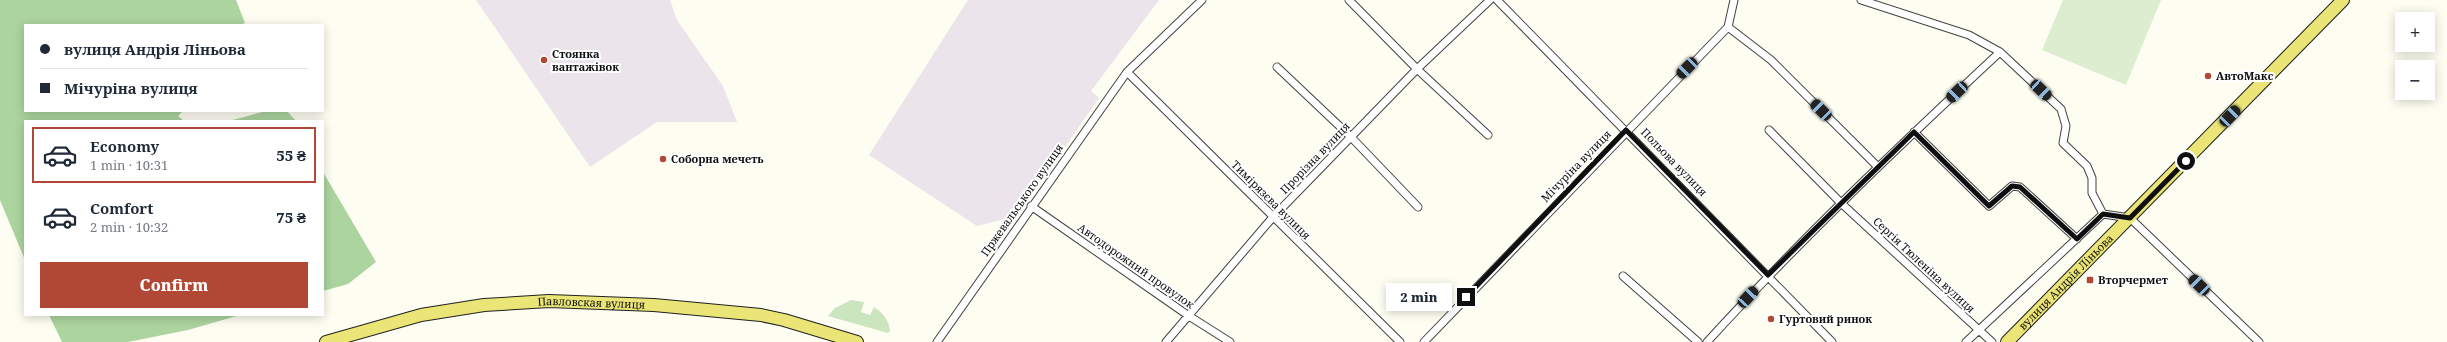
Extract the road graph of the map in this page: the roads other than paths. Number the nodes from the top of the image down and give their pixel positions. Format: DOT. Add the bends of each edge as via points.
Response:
graph roads {
  1 [pos="1202,0"];
  2 [pos="1349,0"];
  3 [pos="1490,0"];
  4 [pos="1497,0"];
  5 [pos="1734,0"];
  6 [pos="1861,0"];
  7 [pos="2343,0"];
  8 [pos="1728,26"];
  9 [pos="2000,52"];
  10 [pos="1277,67"];
  11 [pos="1418,69"];
  12 [pos="1127,72"];
  13 [pos="1626,130"];
  14 [pos="1768,130"];
  15 [pos="1914,132"];
  16 [pos="1488,135"];
  17 [pos="1350,137"];
  18 [pos="1877,166"];
  19 [pos="1841,203"];
  20 [pos="1031,206"];
  21 [pos="1418,207"];
  22 [pos="2103,214"];
  23 [pos="1273,217"];
  24 [pos="2130,218"];
  25 [pos="2077,239"];
  26 [pos="1768,275"];
  27 [pos="1623,276"];
  28 [pos="1189,316"];
  29 [pos="1979,330"];
  30 [pos="326,342"];
  31 [pos="857,342"];
  32 [pos="937,342"];
  33 [pos="1166,342"];
  34 [pos="1230,342"];
  35 [pos="1400,342"];
  36 [pos="1424,342"];
  37 [pos="1698,342"];
  38 [pos="1707,342"];
  39 [pos="1832,342"];
  40 [pos="1966,342"];
  41 [pos="1992,342"];
  42 [pos="2007,342"];
  43 [pos="2259,342"];
  1 -- 12 [label="street"];
  2 -- 11 [label="street"];
  3 -- 11 [label="street, Прорізна вулиця"];
  4 -- 13 [label="street, Польова вулиця"];
  5 -- 8 [label="street"];
  6 -- 9 [label="street" via="1969,35"];
  7 -- 24 [label="main road, вулиця Андрія Ліньова"];
  8 -- 13 [label="street, Мічуріна вулиця"];
  8 -- 18 [label="street" via="1771,60"];
  9 -- 15 [label="street"];
  9 -- 22 [label="street" via="2061,109 2066,126 2063,143 2087,166 2092,178 2092,194"];
  10 -- 17 [label="street"];
  11 -- 16 [label="street"];
  11 -- 17 [label="street, Прорізна вулиця"];
  12 -- 20 [label="street, Пржевальського вулиця"];
  12 -- 23 [label="street, Тимірязєва вулиця"];
  13 -- 26 [label="street, Польова вулиця"];
  13 -- 36 [label="street, Мічуріна вулиця"];
  14 -- 19 [label="street, Сергія Тюленіна вулиця"];
  15 -- 18 [label="street"];
  15 -- 25 [label="street" via="1989,206 2012,186 2020,187"];
  17 -- 21 [label="street"];
  17 -- 23 [label="street, Прорізна вулиця"];
  18 -- 19 [label="street"];
  19 -- 26 [label="street"];
  19 -- 29 [label="street, Сергія Тюленіна вулиця"];
  20 -- 28 [label="street, Автодорожний провулок"];
  20 -- 32 [label="street, Пржевальського вулиця"];
  22 -- 24 [label="street"];
  22 -- 25 [label="street"];
  23 -- 28 [label="street, Прорізна вулиця"];
  23 -- 35 [label="street, Тимірязєва вулиця"];
  24 -- 42 [label="main road, вулиця Андрія Ліньова"];
  24 -- 43 [label="street"];
  25 -- 29 [label="street"];
  26 -- 38 [label="street"];
  26 -- 39 [label="street, Польова вулиця"];
  27 -- 37 [label="street"];
  28 -- 33 [label="street, Прорізна вулиця"];
  28 -- 34 [label="street, Автодорожний провулок"];
  29 -- 40 [label="street"];
  29 -- 41 [label="street, Сергія Тюленіна вулиця"];
  30 -- 31 [label="main road, Павловская вулиця" via="421,315 484,305 549,301 761,315"];
}
